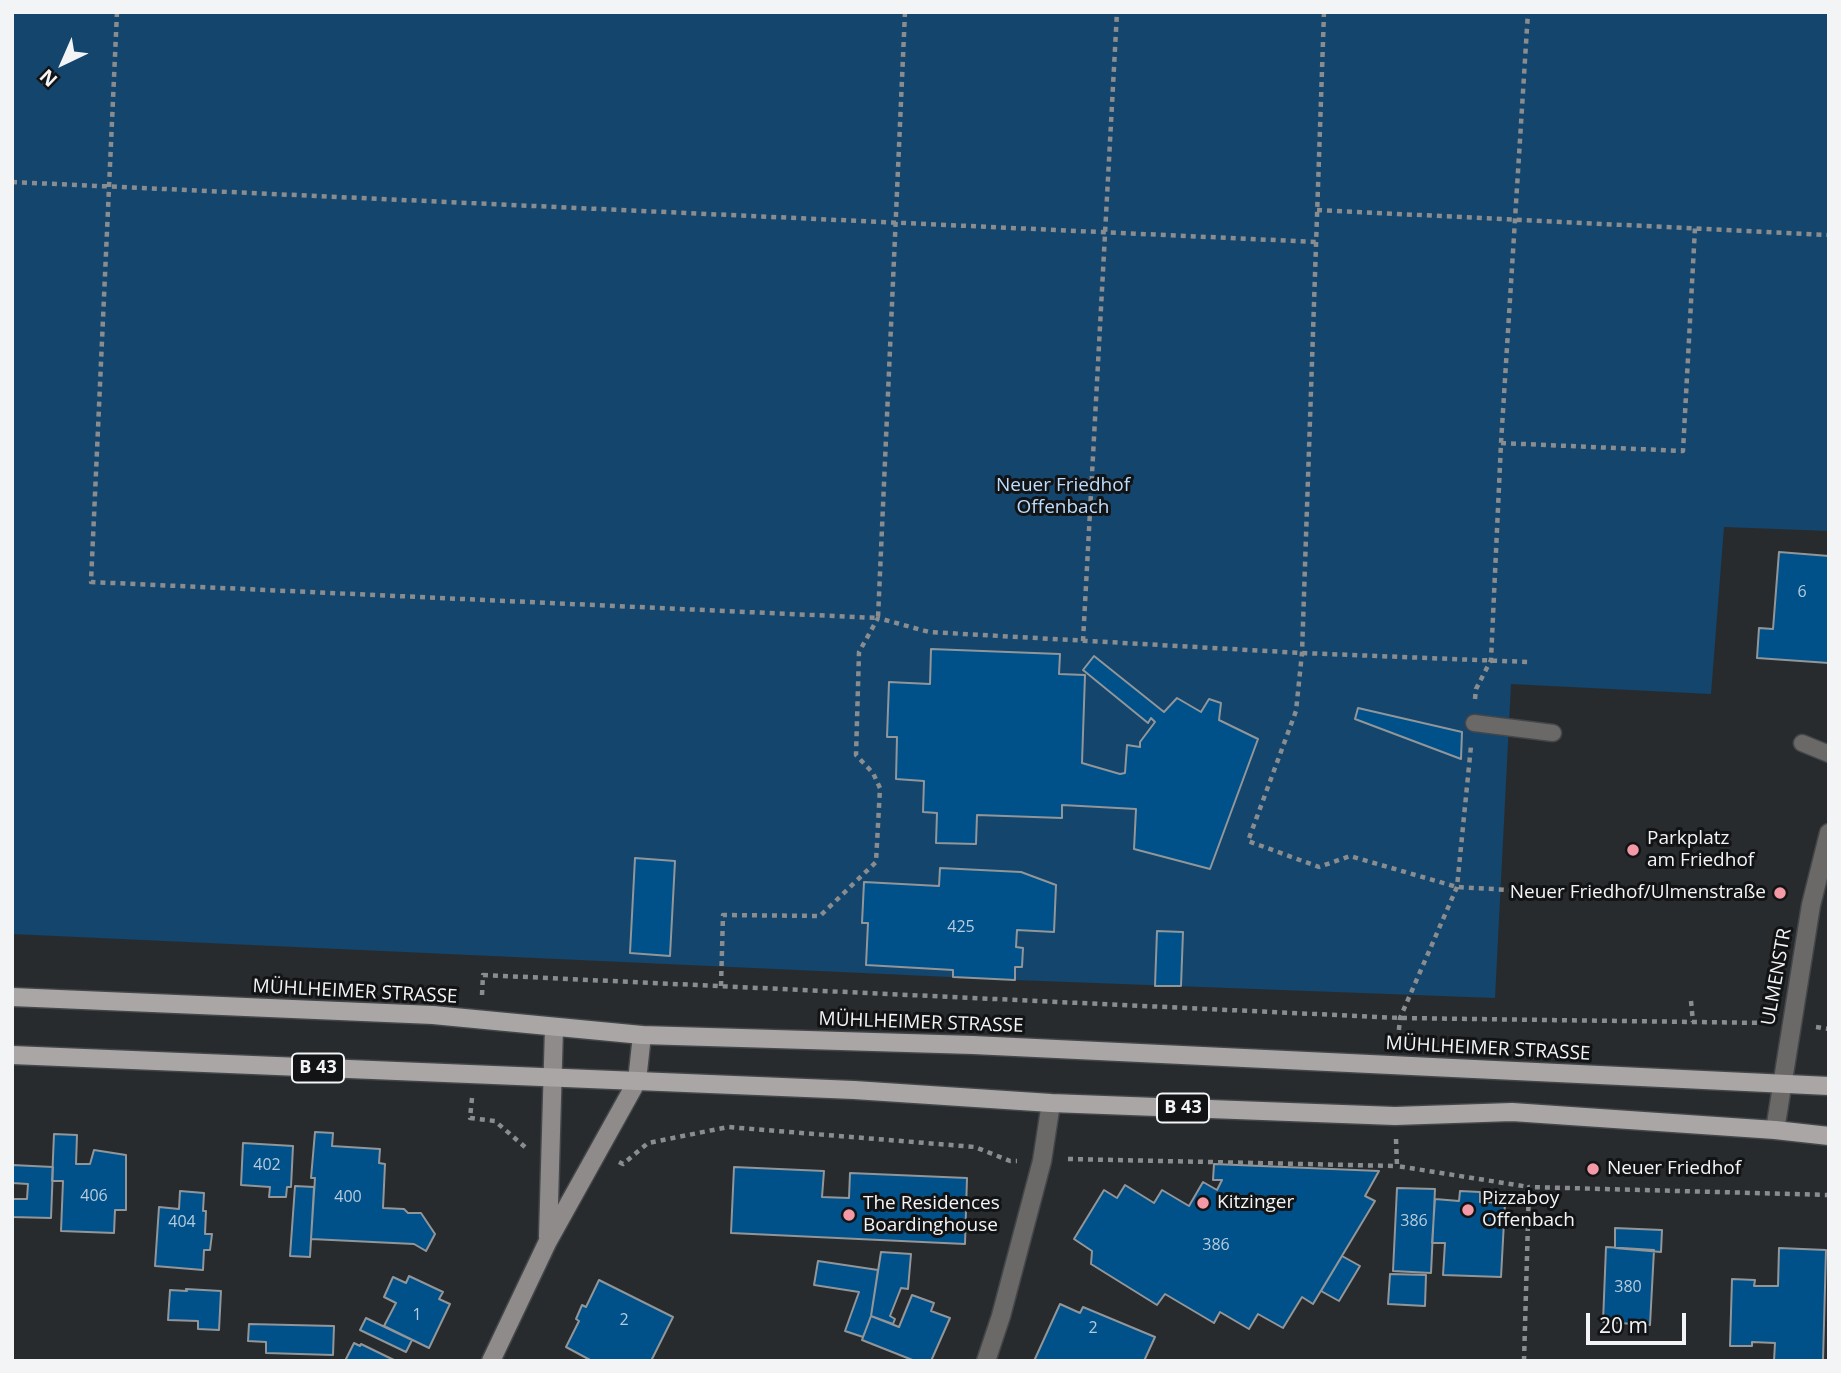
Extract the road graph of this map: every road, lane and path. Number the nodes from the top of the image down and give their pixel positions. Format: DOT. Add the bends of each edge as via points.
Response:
graph roads {
  1 [pos="117,12"];
  2 [pos="905,12"];
  3 [pos="1117,12"];
  4 [pos="1324,12"];
  5 [pos="1528,12"];
  6 [pos="12,182"];
  7 [pos="110,185"];
  8 [pos="1317,210"];
  9 [pos="1514,219"];
  10 [pos="895,223"];
  11 [pos="1695,228"];
  12 [pos="1106,232"];
  13 [pos="1829,235"];
  14 [pos="1317,242"];
  15 [pos="1501,443"];
  16 [pos="878,618"];
  17 [pos="1083,641"];
  18 [pos="1302,653"];
  19 [pos="1492,660"];
  20 [pos="1528,662"];
  21 [pos="1474,723"];
  22 [pos="1553,733"];
  23 [pos="1802,743"];
  24 [pos="1829,754"];
  25 [pos="1829,833"];
  26 [pos="1457,887"];
  27 [pos="1544,892"];
  28 [pos="721,986"];
  29 [pos="12,997"];
  30 [pos="1691,1001"];
  31 [pos="480,1021"];
  32 [pos="1693,1021"];
  33 [pos="1791,1023"];
  34 [pos="554,1028"];
  35 [pos="1829,1029"];
  36 [pos="642,1035"];
  37 [pos="12,1055"];
  38 [pos="474,1075"];
  39 [pos="553,1078"];
  40 [pos="637,1081"];
  41 [pos="1782,1084"];
  42 [pos="1829,1086"];
  43 [pos="1051,1103"];
  44 [pos="1776,1130"];
  45 [pos="1829,1136"];
  46 [pos="551,1145"];
  47 [pos="597,1155"];
  48 [pos="1042,1161"];
  49 [pos="1396,1166"];
  50 [pos="1829,1195"];
  51 [pos="548,1241"];
  52 [pos="491,1361"];
  53 [pos="986,1361"];
  54 [pos="1524,1361"];
  1 -- 7 [label="path"];
  2 -- 10 [label="path"];
  3 -- 12 [label="path"];
  4 -- 8 [label="path"];
  5 -- 9 [label="path"];
  6 -- 7 [label="path"];
  7 -- 10 [label="path"];
  7 -- 16 [label="path" via="92,582"];
  8 -- 9 [label="path"];
  8 -- 14 [label="path"];
  9 -- 11 [label="path"];
  9 -- 15 [label="path"];
  10 -- 12 [label="path"];
  10 -- 16 [label="path"];
  11 -- 13 [label="path"];
  11 -- 15 [label="path" via="1683,450"];
  12 -- 14 [label="path"];
  12 -- 17 [label="path"];
  14 -- 18 [label="path"];
  15 -- 19 [label="path"];
  16 -- 17 [label="path" via="929,632"];
  16 -- 28 [label="path" via="859,652 856,755 880,788 876,862 820,916 723,915"];
  17 -- 18 [label="path"];
  18 -- 19 [label="path"];
  18 -- 26 [label="path" via="1296,711 1248,841 1319,867 1350,856"];
  19 -- 20 [label="path"];
  19 -- 21 [label="path" via="1476,689"];
  21 -- 22 [label="lane"];
  21 -- 26 [label="path"];
  23 -- 24 [label="lane"];
  25 -- 33 [label="street, ULMENSTR" via="1811,905"];
  26 -- 27 [label="path"];
  28 -- 31 [label="path" via="483,975"];
  28 -- 32 [label="path" via="1400,1018"];
  29 -- 31 [label="main road, MÜHLHEIMER STRASSE" via="419,1014"];
  30 -- 32 [label="path"];
  31 -- 34 [label="main road, MÜHLHEIMER STRASSE"];
  32 -- 33 [label="path"];
  33 -- 35 [label="path"];
  33 -- 41 [label="street, ULMENSTR"];
  34 -- 36 [label="main road, MÜHLHEIMER STRASSE"];
  34 -- 39 [label="street"];
  36 -- 40 [label="street"];
  36 -- 41 [label="main road, MÜHLHEIMER STRASSE" via="987,1046"];
  37 -- 38 [label="main road, B 43"];
  38 -- 39 [label="main road, B 43"];
  38 -- 46 [label="path" via="470,1118 495,1121 526,1147"];
  39 -- 40 [label="main road, B 43"];
  39 -- 46 [label="street"];
  40 -- 43 [label="main road, B 43"];
  40 -- 47 [label="street"];
  41 -- 42 [label="main road, MÜHLHEIMER STRASSE"];
  41 -- 44 [label="street, ULMENSTR"];
  43 -- 44 [label="main road, B 43" via="1395,1116 1512,1112"];
  43 -- 48 [label="street"];
  44 -- 45 [label="main road, B 43"];
  46 -- 51 [label="street"];
  47 -- 48 [label="path" via="623,1164 648,1143 728,1127 975,1147 1010,1161"];
  47 -- 51 [label="street"];
  48 -- 49 [label="path" via="1084,1158"];
  48 -- 53 [label="street"];
  50 -- 54 [label="path" via="1529,1187"];
  51 -- 52 [label="street"];
}
